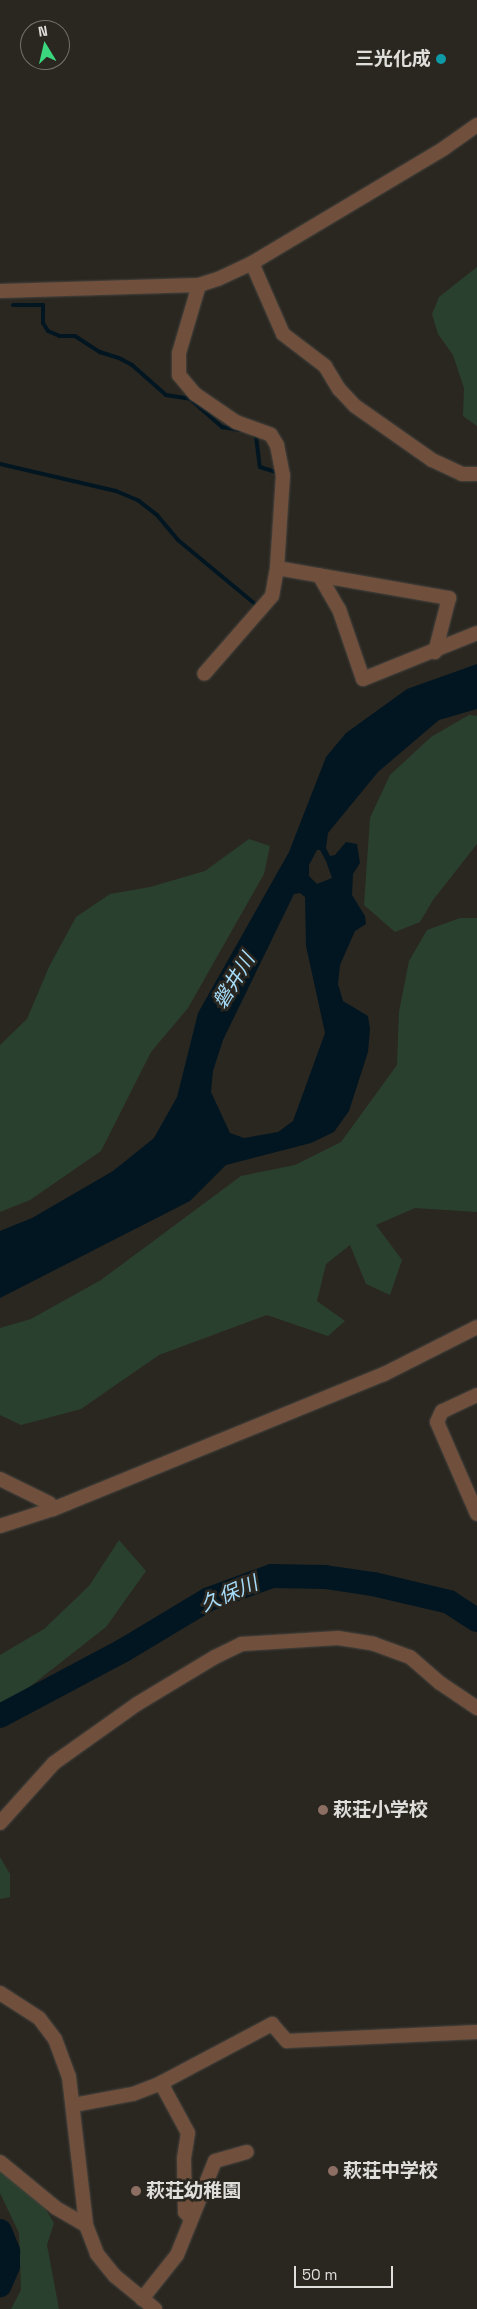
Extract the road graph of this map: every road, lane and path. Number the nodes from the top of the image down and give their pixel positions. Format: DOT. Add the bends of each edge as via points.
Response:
graph roads {
  1 [pos="477,126"];
  2 [pos="252,263"];
  3 [pos="199,285"];
  4 [pos="0,291"];
  5 [pos="477,474"];
  6 [pos="278,568"];
  7 [pos="319,575"];
  8 [pos="477,633"];
  9 [pos="435,652"];
  10 [pos="204,674"];
  11 [pos="477,1327"];
  12 [pos="477,1396"];
  13 [pos="0,1479"];
  14 [pos="53,1508"];
  15 [pos="477,1514"];
  16 [pos="0,1526"];
  17 [pos="477,1708"];
  18 [pos="0,1822"];
  19 [pos="0,1992"];
  20 [pos="477,2032"];
  21 [pos="161,2083"];
  22 [pos="74,2105"];
  23 [pos="247,2152"];
  24 [pos="0,2162"];
  25 [pos="190,2217"];
  26 [pos="86,2225"];
  27 [pos="142,2299"];
  28 [pos="155,2309"];
  1 -- 2 [label="street"];
  2 -- 3 [label="street"];
  2 -- 5 [label="street" via="283,334 324,366 355,406 432,460 462,474"];
  3 -- 4 [label="street"];
  3 -- 6 [label="street" via="179,353 179,375 195,394 236,422 271,435 277,445 283,475"];
  6 -- 7 [label="street"];
  6 -- 10 [label="street" via="268,602"];
  7 -- 9 [label="street" via="448,598"];
  7 -- 9 [label="street" via="339,609 363,678"];
  8 -- 9 [label="street"];
  11 -- 14 [label="street" via="384,1374"];
  12 -- 15 [label="street" via="442,1411 437,1422"];
  13 -- 14 [label="street" via="50,1503"];
  14 -- 16 [label="street"];
  17 -- 18 [label="street" via="440,1683 410,1657 374,1644 338,1638 242,1644 137,1704 54,1763"];
  19 -- 22 [label="street" via="39,2018 54,2039 69,2077"];
  20 -- 21 [label="street" via="287,2041 272,2024"];
  21 -- 22 [label="street" via="132,2094"];
  21 -- 25 [label="street" via="188,2133 184,2159 185,2212"];
  22 -- 26 [label="street"];
  23 -- 25 [label="street" via="216,2161"];
  24 -- 26 [label="street" via="56,2208"];
  25 -- 27 [label="street" via="177,2256"];
  26 -- 27 [label="street" via="97,2254 115,2276"];
  27 -- 28 [label="street"];
}
